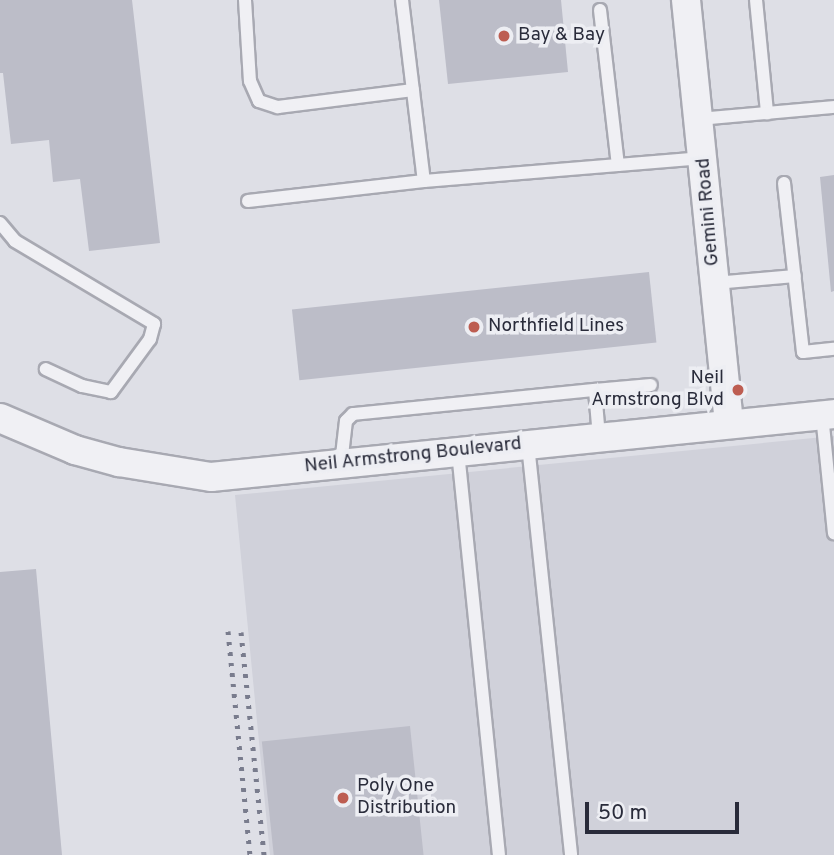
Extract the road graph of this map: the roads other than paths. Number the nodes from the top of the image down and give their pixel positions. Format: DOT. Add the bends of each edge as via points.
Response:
graph roads {
  1 [pos="245,0"];
  2 [pos="402,0"];
  3 [pos="686,0"];
  4 [pos="756,0"];
  5 [pos="600,10"];
  6 [pos="413,90"];
  7 [pos="834,107"];
  8 [pos="767,113"];
  9 [pos="699,119"];
  10 [pos="704,158"];
  11 [pos="618,164"];
  12 [pos="424,181"];
  13 [pos="784,183"];
  14 [pos="248,201"];
  15 [pos="0,223"];
  16 [pos="795,276"];
  17 [pos="715,283"];
  18 [pos="834,349"];
  19 [pos="46,369"];
  20 [pos="651,385"];
  21 [pos="595,390"];
  22 [pos="828,415"];
  23 [pos="0,418"];
  24 [pos="729,424"];
  25 [pos="599,437"];
  26 [pos="528,445"];
  27 [pos="458,452"];
  28 [pos="341,464"];
  29 [pos="834,533"];
  30 [pos="499,855"];
  31 [pos="571,855"];
  1 -- 6 [label="lane" via="250,81 259,100 278,107"];
  2 -- 6 [label="lane"];
  3 -- 9 [label="street, Gemini Road"];
  4 -- 8 [label="lane"];
  5 -- 11 [label="lane"];
  6 -- 12 [label="lane"];
  7 -- 8 [label="lane"];
  8 -- 9 [label="lane"];
  9 -- 10 [label="street, Gemini Road"];
  10 -- 11 [label="lane"];
  10 -- 17 [label="street, Gemini Road"];
  11 -- 12 [label="lane"];
  12 -- 14 [label="lane"];
  13 -- 16 [label="lane"];
  15 -- 19 [label="lane" via="15,241 154,324 150,339 111,391 82,386"];
  16 -- 17 [label="lane"];
  16 -- 18 [label="lane" via="803,352"];
  17 -- 24 [label="street, Gemini Road"];
  20 -- 21 [label="lane"];
  21 -- 25 [label="lane"];
  21 -- 28 [label="lane" via="353,414 346,421"];
  22 -- 24 [label="street, Neil Armstrong Boulevard"];
  22 -- 29 [label="lane"];
  23 -- 28 [label="street, Neil Armstrong Boulevard" via="75,450 211,477"];
  24 -- 25 [label="street, Neil Armstrong Boulevard"];
  25 -- 26 [label="street, Neil Armstrong Boulevard"];
  26 -- 27 [label="street, Neil Armstrong Boulevard"];
  26 -- 31 [label="lane"];
  27 -- 28 [label="street, Neil Armstrong Boulevard"];
  27 -- 30 [label="lane"];
}
